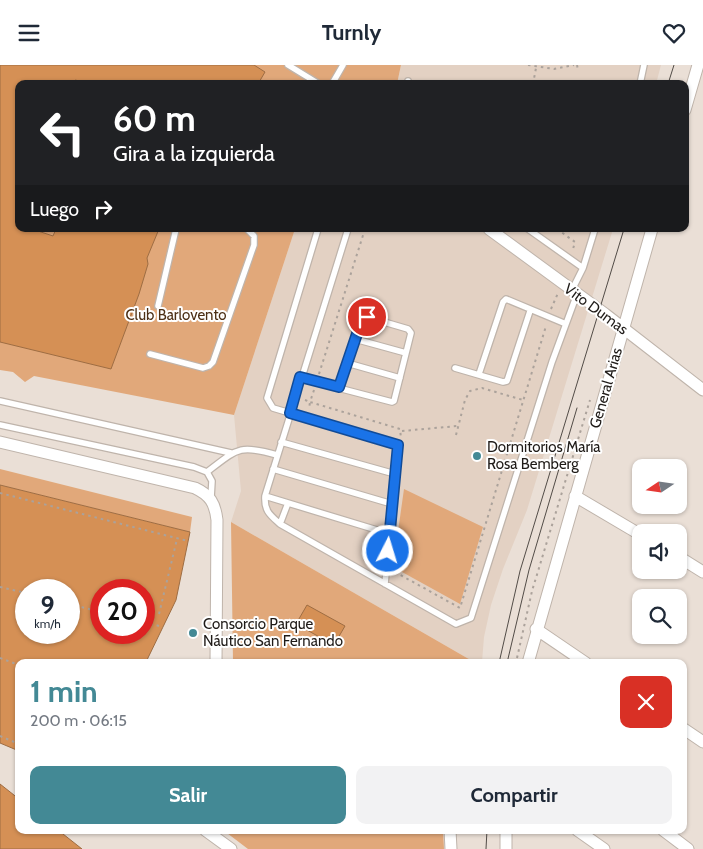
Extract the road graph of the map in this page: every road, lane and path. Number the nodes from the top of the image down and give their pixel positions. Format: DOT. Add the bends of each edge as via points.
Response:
graph roads {
  1 [pos="288,65"];
  2 [pos="343,65"];
  3 [pos="528,65"];
  4 [pos="575,65"];
  5 [pos="644,65"];
  6 [pos="698,65"];
  7 [pos="536,67"];
  8 [pos="578,70"];
  9 [pos="312,80"];
  10 [pos="334,80"];
  11 [pos="534,80"];
  12 [pos="641,80"];
  13 [pos="689,96"];
  14 [pos="175,232"];
  15 [pos="250,232"];
  16 [pos="317,232"];
  17 [pos="347,232"];
  18 [pos="364,232"];
  19 [pos="493,232"];
  20 [pos="532,232"];
  21 [pos="561,232"];
  22 [pos="594,232"];
  23 [pos="651,232"];
  24 [pos="568,258"];
  25 [pos="582,268"];
  26 [pos="571,289"];
  27 [pos="158,306"];
  28 [pos="530,311"];
  29 [pos="548,318"];
  30 [pos="566,324"];
  31 [pos="624,328"];
  32 [pos="355,339"];
  33 [pos="406,353"];
  34 [pos="150,355"];
  35 [pos="347,363"];
  36 [pos="456,368"];
  37 [pos="479,375"];
  38 [pos="300,377"];
  39 [pos="400,378"];
  40 [pos="317,381"];
  41 [pos="339,387"];
  42 [pos="703,390"];
  43 [pos="592,392"];
  44 [pos="294,398"];
  45 [pos="523,400"];
  46 [pos="0,401"];
  47 [pos="310,402"];
  48 [pos="290,413"];
  49 [pos="306,418"];
  50 [pos="0,425"];
  51 [pos="458,426"];
  52 [pos="402,431"];
  53 [pos="456,435"];
  54 [pos="401,441"];
  55 [pos="0,442"];
  56 [pos="281,442"];
  57 [pos="231,453"];
  58 [pos="277,455"];
  59 [pos="273,469"];
  60 [pos="207,472"];
  61 [pos="395,474"];
  62 [pos="0,493"];
  63 [pos="265,496"];
  64 [pos="575,496"];
  65 [pos="211,498"];
  66 [pos="288,503"];
  67 [pos="392,504"];
  68 [pos="280,524"];
  69 [pos="632,530"];
  70 [pos="390,534"];
  71 [pos="177,538"];
  72 [pos="188,541"];
  73 [pos="687,562"];
  74 [pos="391,570"];
  75 [pos="703,572"];
  76 [pos="385,584"];
  77 [pos="0,587"];
  78 [pos="15,590"];
  79 [pos="158,614"];
  80 [pos="155,625"];
  81 [pos="163,627"];
  82 [pos="536,629"];
  83 [pos="0,658"];
  84 [pos="216,659"];
  85 [pos="517,659"];
  86 [pos="529,659"];
  87 [pos="580,659"];
  88 [pos="15,664"];
  89 [pos="687,731"];
  90 [pos="0,736"];
  91 [pos="703,742"];
  92 [pos="15,743"];
  93 [pos="210,834"];
  94 [pos="450,834"];
  95 [pos="506,834"];
  96 [pos="583,834"];
  97 [pos="668,834"];
  98 [pos="231,849"];
  99 [pos="451,849"];
  100 [pos="506,849"];
  101 [pos="604,849"];
  102 [pos="688,849"];
  1 -- 9 [label="lane"];
  2 -- 10 [label="lane"];
  3 -- 7 [label="path"];
  4 -- 7 [label="path" via="554,69"];
  4 -- 8 [label="path"];
  5 -- 12 [label="lane"];
  6 -- 13 [label="street"];
  7 -- 11 [label="path"];
  14 -- 27 [label="lane"];
  15 -- 34 [label="lane" via="254,236 254,245 213,363 203,368"];
  16 -- 48 [label="lane" via="267,398 273,407"];
  17 -- 38 [label="lane"];
  18 -- 40 [label="path"];
  19 -- 26 [label="street, Vito Dumas"];
  20 -- 24 [label="lane"];
  21 -- 24 [label="path" via="575,242"];
  22 -- 25 [label="lane"];
  23 -- 31 [label="street, General Arias"];
  24 -- 25 [label="lane"];
  25 -- 26 [label="lane"];
  26 -- 29 [label="path"];
  26 -- 30 [label="lane"];
  26 -- 31 [label="street, Vito Dumas"];
  28 -- 29 [label="lane"];
  28 -- 37 [label="lane" via="507,381"];
  28 -- 37 [label="lane" via="511,300 503,302"];
  29 -- 30 [label="lane"];
  29 -- 45 [label="path"];
  30 -- 76 [label="lane" via="471,618 456,625"];
  31 -- 42 [label="street, Vito Dumas"];
  31 -- 64 [label="street, General Arias"];
  32 -- 33 [label="lane"];
  32 -- 33 [label="lane" via="361,322 367,317 408,329 411,333"];
  32 -- 35 [label="lane"];
  33 -- 39 [label="lane"];
  35 -- 39 [label="lane"];
  35 -- 41 [label="lane"];
  36 -- 37 [label="lane"];
  38 -- 40 [label="lane"];
  38 -- 44 [label="lane"];
  39 -- 41 [label="lane" via="392,402"];
  40 -- 41 [label="lane"];
  40 -- 47 [label="path"];
  43 -- 85 [label="path" via="532,591"];
  44 -- 47 [label="path"];
  44 -- 48 [label="lane"];
  45 -- 51 [label="path" via="476,389 470,391"];
  45 -- 74 [label="path" via="460,608"];
  46 -- 57 [label="lane"];
  47 -- 49 [label="path"];
  47 -- 52 [label="path"];
  48 -- 49 [label="lane"];
  48 -- 56 [label="lane"];
  49 -- 61 [label="lane" via="398,445"];
  50 -- 60 [label="lane"];
  51 -- 52 [label="path"];
  51 -- 53 [label="path"];
  52 -- 54 [label="path"];
  55 -- 65 [label="street" via="195,488"];
  56 -- 58 [label="lane"];
  56 -- 61 [label="lane"];
  57 -- 58 [label="lane" via="253,448"];
  57 -- 60 [label="lane"];
  58 -- 59 [label="lane"];
  59 -- 63 [label="lane"];
  59 -- 67 [label="lane"];
  60 -- 65 [label="lane" via="212,481"];
  61 -- 67 [label="lane"];
  62 -- 71 [label="path"];
  63 -- 66 [label="lane"];
  63 -- 68 [label="lane" via="267,513"];
  64 -- 69 [label="street"];
  64 -- 82 [label="street, General Arias"];
  65 -- 84 [label="street" via="217,520"];
  66 -- 68 [label="lane"];
  66 -- 70 [label="lane"];
  67 -- 70 [label="lane"];
  68 -- 76 [label="lane"];
  70 -- 76 [label="lane"];
  71 -- 72 [label="path"];
  71 -- 79 [label="path"];
  73 -- 75 [label="street"];
  77 -- 78 [label="path"];
  80 -- 81 [label="path"];
  82 -- 86 [label="street, General Arias"];
  82 -- 87 [label="street"];
  83 -- 88 [label="path"];
  89 -- 91 [label="street"];
  90 -- 92 [label="path"];
  93 -- 98 [label="street"];
  94 -- 99 [label="street"];
  95 -- 100 [label="street"];
  96 -- 101 [label="street"];
  97 -- 102 [label="street"];
}
